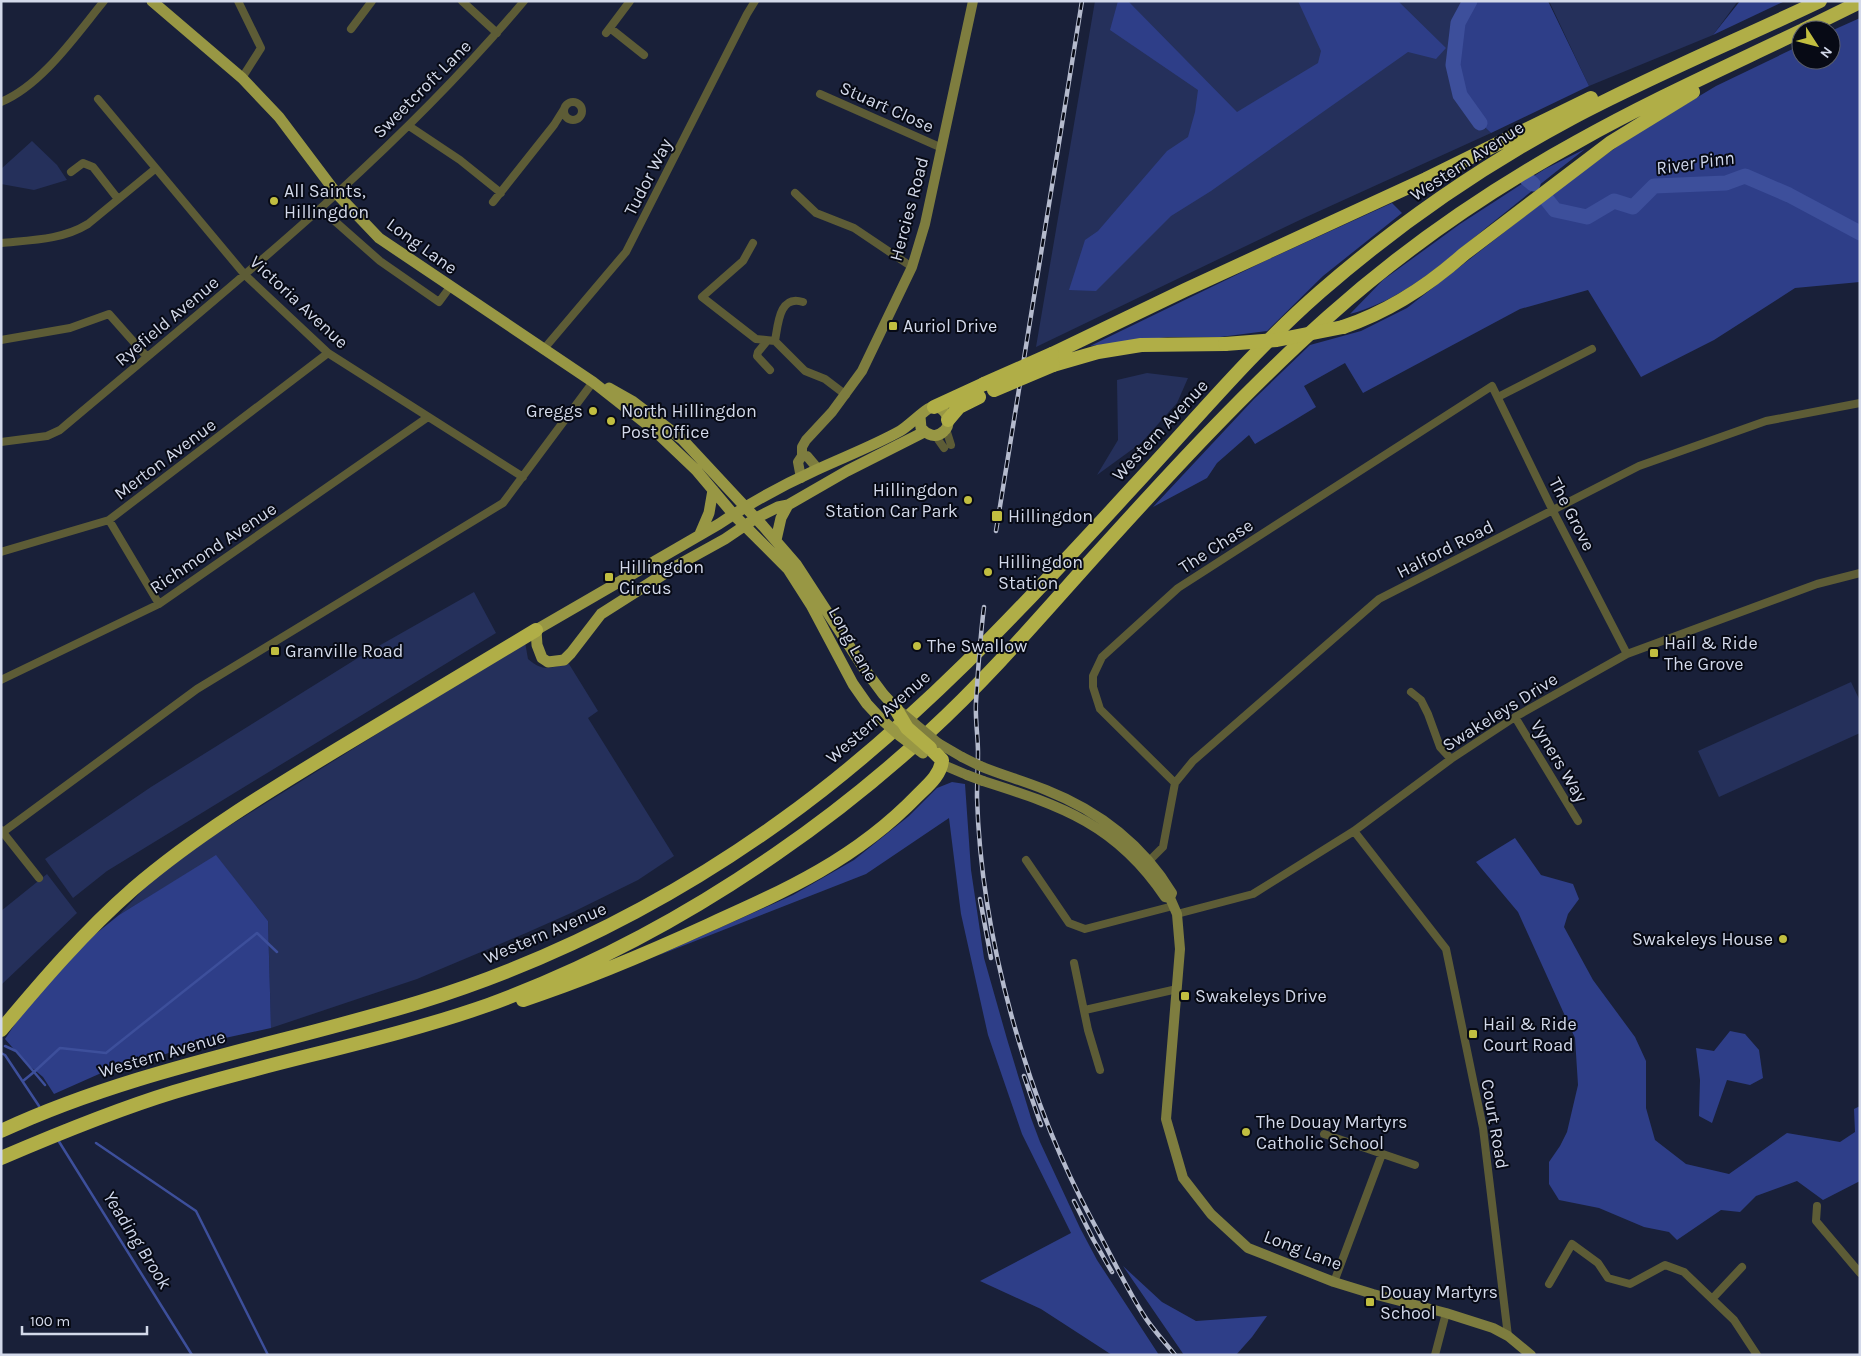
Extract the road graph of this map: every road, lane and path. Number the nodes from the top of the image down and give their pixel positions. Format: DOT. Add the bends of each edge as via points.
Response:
graph roads {
  1 [pos="104,1"];
  2 [pos="152,1"];
  3 [pos="238,1"];
  4 [pos="372,1"];
  5 [pos="462,1"];
  6 [pos="524,1"];
  7 [pos="755,1"];
  8 [pos="973,1"];
  9 [pos="1820,1"];
  10 [pos="629,2"];
  11 [pos="1860,2"];
  12 [pos="1832,16"];
  13 [pos="1824,20"];
  14 [pos="1825,20"];
  15 [pos="1779,21"];
  16 [pos="350,29"];
  17 [pos="498,33"];
  18 [pos="1791,37"];
  19 [pos="1791,39"];
  20 [pos="644,55"];
  21 [pos="242,78"];
  22 [pos="820,94"];
  23 [pos="98,99"];
  24 [pos="1,102"];
  25 [pos="564,109"];
  26 [pos="409,126"];
  27 [pos="942,148"];
  28 [pos="155,169"];
  29 [pos="71,172"];
  30 [pos="501,192"];
  31 [pos="795,193"];
  32 [pos="337,194"];
  33 [pos="118,199"];
  34 [pos="493,202"];
  35 [pos="330,216"];
  36 [pos="1,243"];
  37 [pos="753,243"];
  38 [pos="912,267"];
  39 [pos="245,275"];
  40 [pos="450,288"];
  41 [pos="803,302"];
  42 [pos="1,340"];
  43 [pos="771,341"];
  44 [pos="1592,349"];
  45 [pos="543,350"];
  46 [pos="328,353"];
  47 [pos="146,357"];
  48 [pos="1052,359"];
  49 [pos="770,370"];
  50 [pos="593,382"];
  51 [pos="1492,386"];
  52 [pos="986,389"];
  53 [pos="846,395"];
  54 [pos="1498,397"];
  55 [pos="1860,403"];
  56 [pos="934,407"];
  57 [pos="428,417"];
  58 [pos="920,417"];
  59 [pos="947,425"];
  60 [pos="929,434"];
  61 [pos="1,442"];
  62 [pos="802,456"];
  63 [pos="818,469"];
  64 [pos="523,477"];
  65 [pos="801,478"];
  66 [pos="713,490"];
  67 [pos="788,505"];
  68 [pos="746,506"];
  69 [pos="1553,511"];
  70 [pos="734,515"];
  71 [pos="756,518"];
  72 [pos="109,520"];
  73 [pos="745,525"];
  74 [pos="700,534"];
  75 [pos="776,540"];
  76 [pos="1,552"];
  77 [pos="1860,573"];
  78 [pos="159,604"];
  79 [pos="536,630"];
  80 [pos="1627,654"];
  81 [pos="1,680"];
  82 [pos="1411,692"];
  83 [pos="894,706"];
  84 [pos="1516,717"];
  85 [pos="930,748"];
  86 [pos="1451,759"];
  87 [pos="941,764"];
  88 [pos="1175,783"];
  89 [pos="1578,821"];
  90 [pos="1354,830"];
  91 [pos="2,831"];
  92 [pos="1026,860"];
  93 [pos="1150,860"];
  94 [pos="39,878"];
  95 [pos="1173,906"];
  96 [pos="1074,963"];
  97 [pos="1177,989"];
  98 [pos="1085,1010"];
  99 [pos="433,1023"];
  100 [pos="1,1030"];
  101 [pos="1100,1070"];
  102 [pos="1,1131"];
  103 [pos="1324,1134"];
  104 [pos="1382,1154"];
  105 [pos="1,1158"];
  106 [pos="1415,1165"];
  107 [pos="1817,1206"];
  108 [pos="1742,1268"];
  109 [pos="1860,1273"];
  110 [pos="1334,1282"];
  111 [pos="1549,1284"];
  112 [pos="1712,1299"];
  113 [pos="1446,1313"];
  114 [pos="1508,1336"];
  115 [pos="1435,1355"];
  116 [pos="1531,1355"];
  117 [pos="1757,1355"];
  1 -- 24 [label="street" via="40,76"];
  2 -- 21 [label="main road, Long Lane"];
  3 -- 21 [label="street" via="261,48"];
  4 -- 16 [label="street"];
  5 -- 17 [label="street"];
  6 -- 17 [label="street, Sweetcroft Lane"];
  7 -- 45 [label="street, Tudor Way" via="626,252"];
  8 -- 27 [label="main road, Hercies Road"];
  9 -- 15 [label="highway, Western Avenue"];
  10 -- 20 [label="street" via="608,30"];
  11 -- 12 [label="highway"];
  12 -- 13 [label="highway"];
  12 -- 14 [label="highway"];
  15 -- 48 [label="highway" via="1671,62 1566,109 1426,179 1185,290"];
  15 -- 102 [label="highway, Western Avenue" via="1615,96 1546,132 1444,196 1384,239 1284,325 1074,552 935,693 872,751 781,821 702,873 614,924 532,962 424,1001 213,1057 76,1099"];
  17 -- 26 [label="street, Sweetcroft Lane"];
  18 -- 99 [label="highway" via="1578,141 1477,202 1364,286 1212,431 1020,640 932,730 816,826 697,904 616,948 540,984"];
  19 -- 48 [label="highway, bridge" via="1676,101 1630,130 1441,274 1362,321 1277,340 1142,345"];
  21 -- 32 [label="main road, Long Lane" via="279,117"];
  22 -- 27 [label="street, Stuart Close"];
  23 -- 28 [label="street, Victoria Avenue"];
  25 -- 30 [label="street"];
  26 -- 30 [label="street"];
  26 -- 32 [label="street, Sweetcroft Lane"];
  27 -- 38 [label="main road, Hercies Road"];
  28 -- 33 [label="street"];
  28 -- 39 [label="street, Victoria Avenue"];
  29 -- 33 [label="street" via="82,163 93,167"];
  30 -- 34 [label="street"];
  31 -- 38 [label="street" via="816,213 854,228"];
  32 -- 39 [label="street, Ryefield Avenue"];
  32 -- 40 [label="main road, Long Lane" via="379,238"];
  33 -- 36 [label="street" via="77,231"];
  35 -- 40 [label="street" via="380,261 439,302"];
  37 -- 43 [label="street" via="742,261 702,297 756,339"];
  38 -- 53 [label="main road, Hercies Road" via="862,372"];
  39 -- 46 [label="street, Victoria Avenue"];
  39 -- 47 [label="street, Ryefield Avenue"];
  40 -- 45 [label="main road, Long Lane"];
  41 -- 43 [label="street" via="793,301 784,306"];
  42 -- 47 [label="street" via="70,328 109,314"];
  43 -- 49 [label="street" via="757,356"];
  43 -- 53 [label="street" via="805,370 825,379"];
  44 -- 54 [label="street"];
  45 -- 50 [label="main road, Long Lane"];
  46 -- 57 [label="street, Victoria Avenue"];
  46 -- 72 [label="street, Merton Avenue"];
  47 -- 61 [label="street, Ryefield Avenue" via="60,430 48,436"];
  48 -- 52 [label="highway, bridge"];
  50 -- 64 [label="street"];
  50 -- 66 [label="main road, Long Lane" via="654,430"];
  50 -- 68 [label="main road, Long Lane" via="632,401 682,439"];
  51 -- 54 [label="street, The Grove"];
  51 -- 88 [label="street, The Chase" via="1178,588 1102,656 1093,687 1100,709"];
  52 -- 56 [label="highway"];
  52 -- 59 [label="highway" via="964,404"];
  53 -- 62 [label="main road, Hercies Road" via="806,440"];
  54 -- 69 [label="street, The Grove"];
  55 -- 69 [label="street, Halford Road" via="1766,421 1639,466"];
  56 -- 58 [label="main road" via="928,408"];
  56 -- 59 [label="main road" via="944,410"];
  57 -- 64 [label="street, Victoria Avenue"];
  57 -- 78 [label="street, Richmond Avenue"];
  58 -- 60 [label="main road" via="921,428"];
  58 -- 63 [label="main road" via="888,437"];
  59 -- 60 [label="main road" via="938,435"];
  59 -- 60 [label="street" via="947,447"];
  60 -- 67 [label="main road" via="847,470"];
  62 -- 63 [label="main road" via="807,456"];
  62 -- 65 [label="main road, Hercies Road" via="798,462"];
  63 -- 65 [label="main road"];
  64 -- 91 [label="street" via="504,502 197,689"];
  65 -- 68 [label="main road"];
  66 -- 70 [label="main road, Long Lane"];
  66 -- 74 [label="main road" via="709,514"];
  67 -- 71 [label="main road"];
  67 -- 75 [label="main road"];
  68 -- 70 [label="main road"];
  68 -- 71 [label="main road, Long Lane"];
  69 -- 80 [label="street, The Grove"];
  69 -- 88 [label="street, Halford Road" via="1379,599 1193,761"];
  70 -- 73 [label="main road, Long Lane"];
  70 -- 74 [label="main road"];
  71 -- 73 [label="main road"];
  71 -- 75 [label="main road, Long Lane"];
  72 -- 76 [label="street, Merton Avenue"];
  72 -- 78 [label="street"];
  73 -- 79 [label="main road" via="600,614 564,660 548,662 542,658"];
  73 -- 85 [label="main road, Long Lane, bridge" via="788,569 811,605 852,684 867,704 899,735"];
  74 -- 79 [label="main road"];
  75 -- 83 [label="main road, Long Lane" via="796,564 878,688"];
  77 -- 80 [label="street, Swakeleys Drive" via="1817,584"];
  78 -- 81 [label="street, Richmond Avenue"];
  79 -- 100 [label="highway" via="208,830 133,889 93,927"];
  80 -- 84 [label="street, Swakeleys Drive"];
  82 -- 86 [label="street" via="1421,700 1440,748"];
  83 -- 85 [label="highway, bridge" via="907,728"];
  84 -- 86 [label="street, Swakeleys Drive"];
  84 -- 89 [label="street, Vyners Way"];
  85 -- 87 [label="highway" via="940,756"];
  85 -- 93 [label="main road, Long Lane, bridge" via="962,757 1084,808 1125,836"];
  86 -- 90 [label="street, Swakeleys Drive"];
  87 -- 95 [label="main road, bridge" via="1074,814 1134,856"];
  87 -- 99 [label="highway" via="935,778 891,822 850,854 790,888 591,976 484,1014"];
  88 -- 93 [label="street, Halford Road" via="1163,847"];
  90 -- 95 [label="street, Swakeleys Drive" via="1253,894"];
  90 -- 114 [label="street, Court Road" via="1446,949 1483,1128"];
  91 -- 94 [label="street"];
  92 -- 95 [label="street, Swakeleys Drive" via="1069,923 1085,930"];
  93 -- 95 [label="main road, Long Lane" via="1172,893"];
  95 -- 97 [label="main road, Long Lane" via="1180,949"];
  96 -- 98 [label="street"];
  97 -- 98 [label="street"];
  97 -- 110 [label="main road, Long Lane" via="1166,1119 1183,1178 1211,1214 1248,1248"];
  98 -- 101 [label="street"];
  99 -- 105 [label="highway" via="173,1092"];
  103 -- 104 [label="street"];
  104 -- 106 [label="street"];
  104 -- 110 [label="street"];
  107 -- 109 [label="street" via="1816,1221"];
  108 -- 112 [label="street"];
  110 -- 113 [label="main road, Long Lane"];
  111 -- 112 [label="street" via="1572,1244 1598,1263 1608,1278 1630,1284 1665,1265 1684,1272"];
  112 -- 117 [label="street" via="1734,1320"];
  113 -- 114 [label="main road, Long Lane"];
  113 -- 115 [label="street"];
  114 -- 116 [label="main road, Long Lane"];
}
